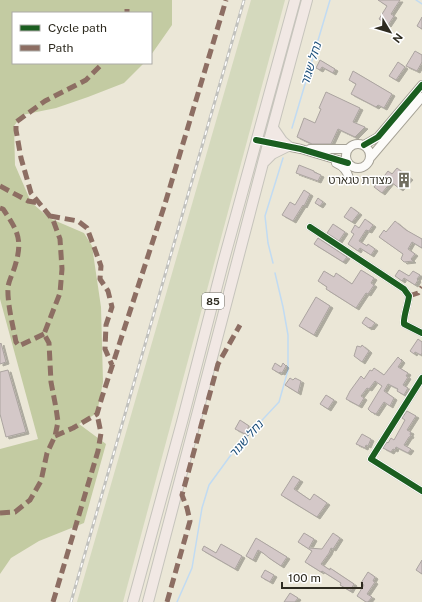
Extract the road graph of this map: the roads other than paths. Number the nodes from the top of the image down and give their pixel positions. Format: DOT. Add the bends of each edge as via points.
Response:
graph roads {
  1 [pos="295,0"];
  2 [pos="307,0"];
  3 [pos="422,85"];
  4 [pos="422,97"];
  5 [pos="273,128"];
  6 [pos="256,140"];
  7 [pos="269,142"];
  8 [pos="364,145"];
  9 [pos="288,146"];
  10 [pos="301,149"];
  11 [pos="348,149"];
  12 [pos="321,155"];
  13 [pos="371,157"];
  14 [pos="263,163"];
  15 [pos="348,163"];
  16 [pos="350,178"];
  17 [pos="310,227"];
  18 [pos="422,333"];
  19 [pos="422,378"];
  20 [pos="422,491"];
  21 [pos="133,602"];
  22 [pos="148,602"];
  1 -- 6 [label="highway, 85"];
  2 -- 5 [label="highway, 85"];
  3 -- 8 [label="street" via="378,138"];
  4 -- 13 [label="street"];
  5 -- 7 [label="highway, 85"];
  5 -- 9 [label="highway"];
  6 -- 7 [label="street"];
  6 -- 21 [label="highway, 85"];
  7 -- 9 [label="street"];
  7 -- 14 [label="highway, 85"];
  8 -- 11 [label="street" via="354,144"];
  8 -- 13 [label="street" via="369,149"];
  9 -- 10 [label="street"];
  9 -- 14 [label="highway" via="272,154"];
  10 -- 11 [label="street"];
  10 -- 12 [label="street"];
  11 -- 15 [label="street"];
  12 -- 15 [label="street"];
  12 -- 16 [label="street" via="343,166"];
  13 -- 15 [label="street" via="368,165 361,169 353,168"];
  14 -- 22 [label="highway, 85"];
  17 -- 18 [label="street" via="404,289 409,296 404,324"];
  19 -- 20 [label="street" via="371,459"];
}
